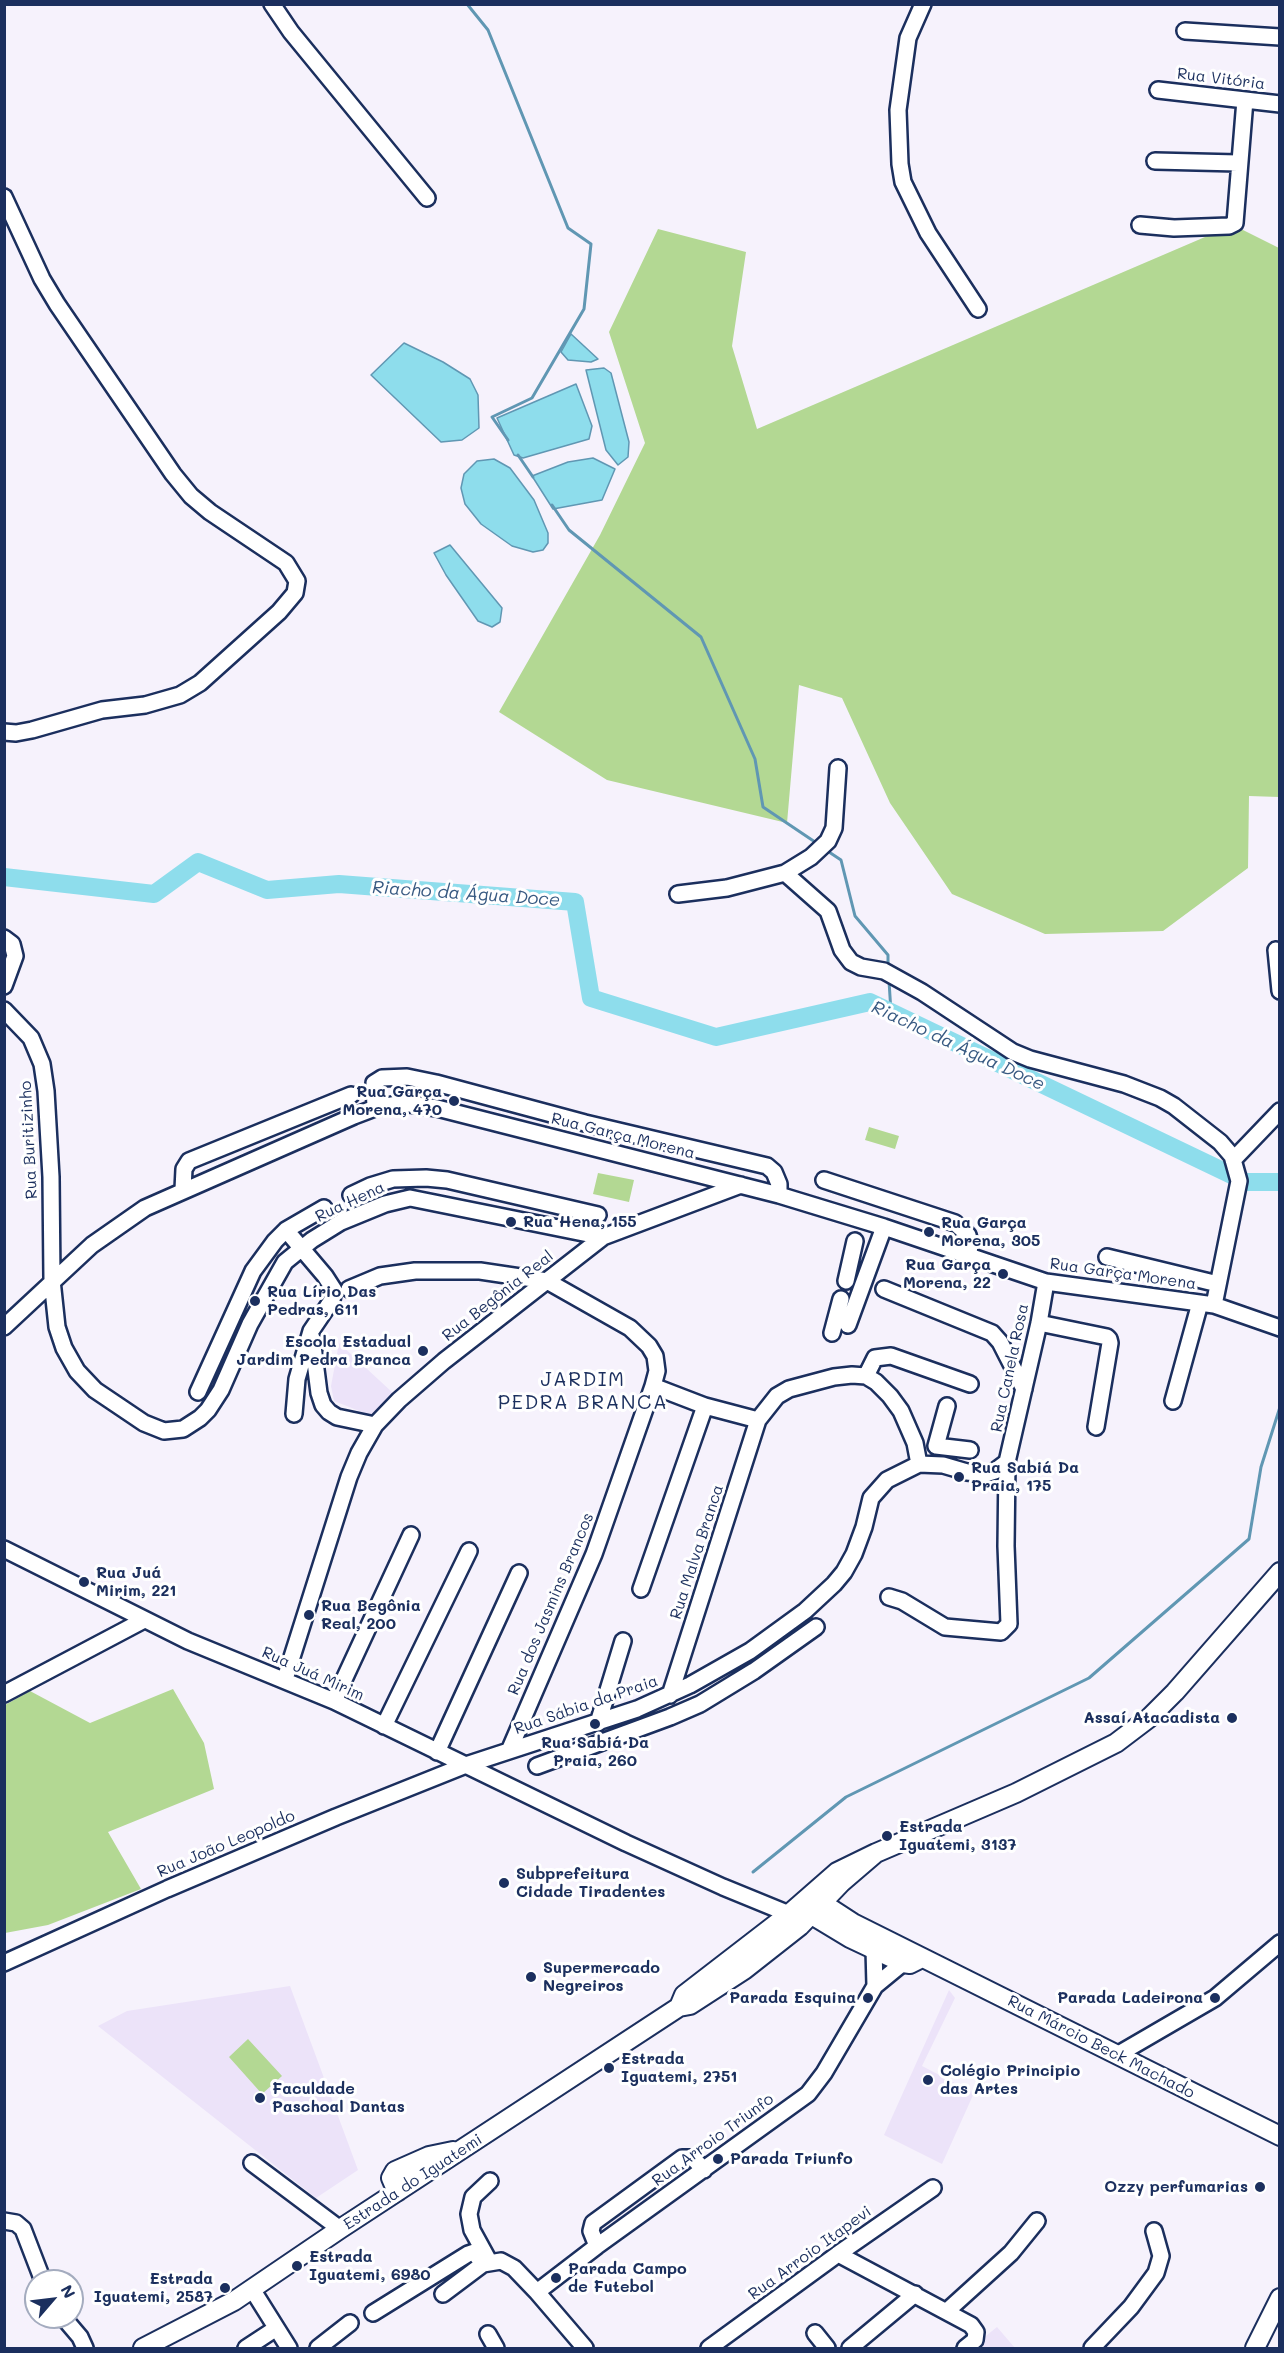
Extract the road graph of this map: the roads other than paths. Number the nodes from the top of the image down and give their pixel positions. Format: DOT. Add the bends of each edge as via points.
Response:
graph roads {
  1 [pos="272,4"];
  2 [pos="923,4"];
  3 [pos="1185,32"];
  4 [pos="1280,37"];
  5 [pos="1158,90"];
  6 [pos="1245,100"];
  7 [pos="1280,104"];
  8 [pos="1155,161"];
  9 [pos="1238,163"];
  10 [pos="4,197"];
  11 [pos="427,198"];
  12 [pos="1140,225"];
  13 [pos="978,309"];
  14 [pos="4,732"];
  15 [pos="838,768"];
  16 [pos="785,873"];
  17 [pos="678,894"];
  18 [pos="4,938"];
  19 [pos="1276,950"];
  20 [pos="4,986"];
  21 [pos="1280,991"];
  22 [pos="4,1010"];
  23 [pos="351,1095"];
  24 [pos="375,1108"];
  25 [pos="1280,1110"];
  26 [pos="1233,1160"];
  27 [pos="824,1180"];
  28 [pos="742,1185"];
  29 [pos="183,1189"];
  30 [pos="489,1191"];
  31 [pos="351,1195"];
  32 [pos="779,1195"];
  33 [pos="324,1208"];
  34 [pos="486,1212"];
  35 [pos="598,1215"];
  36 [pos="884,1227"];
  37 [pos="286,1230"];
  38 [pos="603,1237"];
  39 [pos="855,1241"];
  40 [pos="301,1248"];
  41 [pos="969,1255"];
  42 [pos="1107,1257"];
  43 [pos="868,1272"];
  44 [pos="52,1280"];
  45 [pos="547,1281"];
  46 [pos="1046,1282"];
  47 [pos="1218,1284"];
  48 [pos="349,1289"];
  49 [pos="884,1289"];
  50 [pos="1207,1304"];
  51 [pos="1040,1323"];
  52 [pos="4,1327"];
  53 [pos="1280,1328"];
  54 [pos="311,1331"];
  55 [pos="832,1333"];
  56 [pos="866,1376"];
  57 [pos="970,1384"];
  58 [pos="653,1386"];
  59 [pos="1024,1389"];
  60 [pos="198,1392"];
  61 [pos="1173,1401"];
  62 [pos="705,1406"];
  63 [pos="947,1406"];
  64 [pos="294,1414"];
  65 [pos="758,1420"];
  66 [pos="375,1425"];
  67 [pos="1096,1427"];
  68 [pos="915,1443"];
  69 [pos="936,1446"];
  70 [pos="970,1450"];
  71 [pos="1007,1462"];
  72 [pos="919,1464"];
  73 [pos="411,1535"];
  74 [pos="4,1549"];
  75 [pos="469,1551"];
  76 [pos="1280,1572"];
  77 [pos="519,1573"];
  78 [pos="641,1588"];
  79 [pos="889,1597"];
  80 [pos="144,1620"];
  81 [pos="816,1628"];
  82 [pos="623,1641"];
  83 [pos="285,1679"];
  84 [pos="690,1685"];
  85 [pos="4,1694"];
  86 [pos="670,1695"];
  87 [pos="334,1701"];
  88 [pos="700,1704"];
  89 [pos="598,1723"];
  90 [pos="384,1726"];
  91 [pos="509,1751"];
  92 [pos="437,1752"];
  93 [pos="466,1765"];
  94 [pos="537,1766"];
  95 [pos="876,1853"];
  96 [pos="841,1883"];
  97 [pos="806,1907"];
  98 [pos="853,1923"];
  99 [pos="1280,1942"];
  100 [pos="874,1949"];
  101 [pos="922,1958"];
  102 [pos="4,1963"];
  103 [pos="903,1963"];
  104 [pos="875,1986"];
  105 [pos="684,2002"];
  106 [pos="1117,2055"];
  107 [pos="1280,2136"];
  108 [pos="252,2163"];
  109 [pos="704,2170"];
  110 [pos="490,2181"];
  111 [pos="933,2188"];
  112 [pos="4,2221"];
  113 [pos="1037,2221"];
  114 [pos="340,2229"];
  115 [pos="1154,2231"];
  116 [pos="597,2246"];
  117 [pos="838,2254"];
  118 [pos="487,2263"];
  119 [pos="38,2269"];
  120 [pos="252,2289"];
  121 [pos="537,2292"];
  122 [pos="443,2294"];
  123 [pos="915,2294"];
  124 [pos="1280,2298"];
  125 [pos="947,2311"];
  126 [pos="1280,2311"];
  127 [pos="372,2313"];
  128 [pos="350,2323"];
  129 [pos="1267,2326"];
  130 [pos="276,2328"];
  131 [pos="73,2329"];
  132 [pos="815,2333"];
  133 [pos="488,2334"];
  134 [pos="970,2344"];
  135 [pos="85,2349"];
  136 [pos="143,2349"];
  137 [pos="246,2349"];
  138 [pos="289,2349"];
  139 [pos="318,2349"];
  140 [pos="496,2349"];
  141 [pos="585,2349"];
  142 [pos="709,2349"];
  143 [pos="827,2349"];
  144 [pos="850,2349"];
  145 [pos="1092,2349"];
  146 [pos="1255,2349"];
  1 -- 11 [label="street"];
  2 -- 13 [label="street" via="908,38 898,110 903,182 928,233"];
  3 -- 4 [label="street"];
  5 -- 6 [label="street, Rua Vitória"];
  6 -- 7 [label="street, Rua Vitória"];
  6 -- 9 [label="street"];
  8 -- 9 [label="street"];
  9 -- 12 [label="street" via="1236,219 1232,225"];
  10 -- 14 [label="street" via="57,304 173,474 210,512 286,562 297,581 295,593 279,612 200,683 180,695 145,705 102,710 32,730"];
  15 -- 16 [label="street" via="834,828 821,848"];
  16 -- 17 [label="street" via="727,888"];
  16 -- 26 [label="street" via="828,911 842,950 851,962 884,972 922,992 1013,1052 1160,1098 1220,1142"];
  18 -- 20 [label="street" via="12,945 15,956"];
  19 -- 21 [label="street"];
  22 -- 44 [label="street, Rua Buritizinho" via="31,1038 44,1077 51,1177"];
  23 -- 29 [label="street" via="189,1161 184,1169"];
  24 -- 28 [label="street, Rua Garça Morena" via="403,1102 437,1108"];
  24 -- 29 [label="street, Rua Garça Morena"];
  24 -- 32 [label="street" via="374,1083 382,1078 407,1077 436,1083 767,1166 779,1184"];
  25 -- 26 [label="street"];
  26 -- 47 [label="street" via="1239,1181"];
  27 -- 41 [label="street" via="955,1223 968,1235"];
  28 -- 32 [label="street, Rua Garça Morena"];
  28 -- 38 [label="street, Rua Begônia Real"];
  29 -- 44 [label="street, Rua Garça Morena" via="119,1224"];
  30 -- 31 [label="street" via="447,1180 408,1177"];
  30 -- 34 [label="street"];
  30 -- 35 [label="street"];
  32 -- 36 [label="street, Rua Garça Morena"];
  33 -- 37 [label="street"];
  34 -- 38 [label="street, Rua Hena"];
  34 -- 40 [label="street, Rua Hena" via="418,1199 396,1200 341,1222"];
  36 -- 41 [label="street, Rua Garça Morena"];
  36 -- 43 [label="street"];
  37 -- 40 [label="street"];
  37 -- 60 [label="street" via="253,1271"];
  38 -- 45 [label="street, Rua Begônia Real"];
  39 -- 43 [label="street" via="848,1274"];
  40 -- 44 [label="street, Rua Hena" via="276,1274 208,1410 192,1425 174,1431 144,1423 95,1390 77,1371 57,1327"];
  40 -- 54 [label="street" via="334,1290 332,1300"];
  41 -- 46 [label="street, Rua Garça Morena"];
  42 -- 47 [label="street"];
  43 -- 55 [label="street"];
  44 -- 52 [label="street, Rua Garça Morena"];
  45 -- 48 [label="street" via="480,1271 415,1271 380,1276"];
  45 -- 58 [label="street, Rua dos Jasmins Brancos" via="639,1335 655,1356"];
  45 -- 66 [label="street, Rua Begônia Real" via="444,1361"];
  46 -- 50 [label="street, Rua Garça Morena"];
  46 -- 51 [label="street, Rua Canela Rosa"];
  47 -- 50 [label="street"];
  49 -- 59 [label="street" via="992,1333"];
  50 -- 53 [label="street, Rua Garça Morena"];
  50 -- 61 [label="street"];
  51 -- 59 [label="street, Rua Canela Rosa"];
  51 -- 67 [label="street" via="1109,1339"];
  54 -- 64 [label="street" via="297,1379"];
  54 -- 66 [label="street" via="323,1405 337,1417"];
  56 -- 57 [label="street" via="874,1358 891,1356"];
  56 -- 65 [label="street" via="834,1377 789,1389 768,1404"];
  56 -- 68 [label="street" via="890,1396"];
  58 -- 62 [label="street"];
  58 -- 91 [label="street, Rua dos Jasmins Brancos" via="594,1554"];
  59 -- 71 [label="street, Rua Canela Rosa"];
  62 -- 65 [label="street"];
  62 -- 78 [label="street"];
  63 -- 69 [label="street"];
  65 -- 86 [label="street, Rua Malva Branca"];
  66 -- 83 [label="street, Rua Begônia Real" via="349,1477"];
  68 -- 69 [label="street"];
  68 -- 72 [label="street"];
  69 -- 70 [label="street"];
  71 -- 72 [label="street" via="985,1474"];
  71 -- 79 [label="street, Rua Canela Rosa" via="1009,1624 1001,1632 945,1627 902,1600"];
  72 -- 84 [label="street, Rua Sábia da Praia" via="887,1480 875,1491 861,1536 844,1572 820,1597 750,1651"];
  73 -- 87 [label="street"];
  74 -- 80 [label="street, Rua Juá Mirim"];
  75 -- 90 [label="street"];
  76 -- 95 [label="main road, Estrada do Iguatemi" via="1175,1692 1116,1743 1016,1793"];
  77 -- 92 [label="street"];
  80 -- 83 [label="street, Rua Juá Mirim"];
  80 -- 85 [label="street"];
  81 -- 88 [label="street"];
  82 -- 89 [label="street"];
  83 -- 87 [label="street, Rua Juá Mirim"];
  84 -- 86 [label="street, Rua Sábia da Praia"];
  84 -- 88 [label="street"];
  86 -- 89 [label="street, Rua Sábia da Praia"];
  87 -- 90 [label="street, Rua Juá Mirim"];
  88 -- 94 [label="street"];
  89 -- 91 [label="street, Rua Sábia da Praia"];
  90 -- 92 [label="street, Rua Juá Mirim"];
  91 -- 93 [label="street, Rua Sábia da Praia"];
  92 -- 93 [label="street, Rua Juá Mirim"];
  93 -- 97 [label="street, Rua Márcio Beck Machado" via="723,1887"];
  93 -- 102 [label="street, Rua João Leopoldo" via="336,1816"];
  95 -- 96 [label="main road, Estrada do Iguatemi"];
  95 -- 97 [label="main road, Estrada do Iguatemi" via="837,1872"];
  96 -- 97 [label="main road, Estrada do Iguatemi"];
  96 -- 98 [label="main road" via="844,1906"];
  97 -- 98 [label="main road, Rua Márcio Beck Machado"];
  97 -- 100 [label="main road, Rua Márcio Beck Machado" via="842,1934"];
  97 -- 105 [label="main road, Estrada do Iguatemi" via="754,1941"];
  97 -- 105 [label="main road, Estrada do Iguatemi" via="780,1943 744,1970"];
  98 -- 101 [label="main road, Rua Márcio Beck Machado"];
  99 -- 106 [label="street" via="1215,1998"];
  100 -- 103 [label="main road, Rua Márcio Beck Machado"];
  100 -- 104 [label="street"];
  101 -- 103 [label="main road"];
  101 -- 106 [label="main road, Rua Márcio Beck Machado"];
  103 -- 104 [label="street"];
  104 -- 109 [label="street, Rua Arroio Triunfo" via="808,2094"];
  105 -- 114 [label="main road, Estrada do Iguatemi"];
  106 -- 107 [label="main road, Rua Márcio Beck Machado"];
  108 -- 114 [label="street"];
  109 -- 116 [label="street, Rua Arroio Triunfo"];
  109 -- 116 [label="street" via="693,2158 682,2158 593,2223 591,2231"];
  110 -- 118 [label="street" via="473,2197 469,2214"];
  111 -- 117 [label="street, Rua Arroio Itapevi"];
  112 -- 119 [label="street" via="23,2229"];
  113 -- 125 [label="street" via="1011,2253"];
  114 -- 120 [label="main road, Estrada do Iguatemi"];
  115 -- 145 [label="street" via="1161,2256 1156,2272 1131,2307"];
  116 -- 121 [label="street, Rua Arroio Triunfo"];
  117 -- 123 [label="street"];
  117 -- 142 [label="street, Rua Arroio Itapevi"];
  118 -- 121 [label="street" via="501,2261 514,2268"];
  118 -- 122 [label="street"];
  118 -- 127 [label="street" via="474,2252 468,2254"];
  120 -- 130 [label="street"];
  120 -- 136 [label="main road, Estrada do Iguatemi"];
  121 -- 141 [label="street"];
  123 -- 125 [label="street"];
  123 -- 144 [label="street"];
  124 -- 129 [label="main road"];
  125 -- 134 [label="street" via="976,2332"];
  126 -- 129 [label="main road"];
  128 -- 139 [label="street"];
  129 -- 146 [label="main road"];
  130 -- 137 [label="street"];
  130 -- 138 [label="street"];
  131 -- 135 [label="street"];
  132 -- 143 [label="street"];
  133 -- 140 [label="street"];
}
